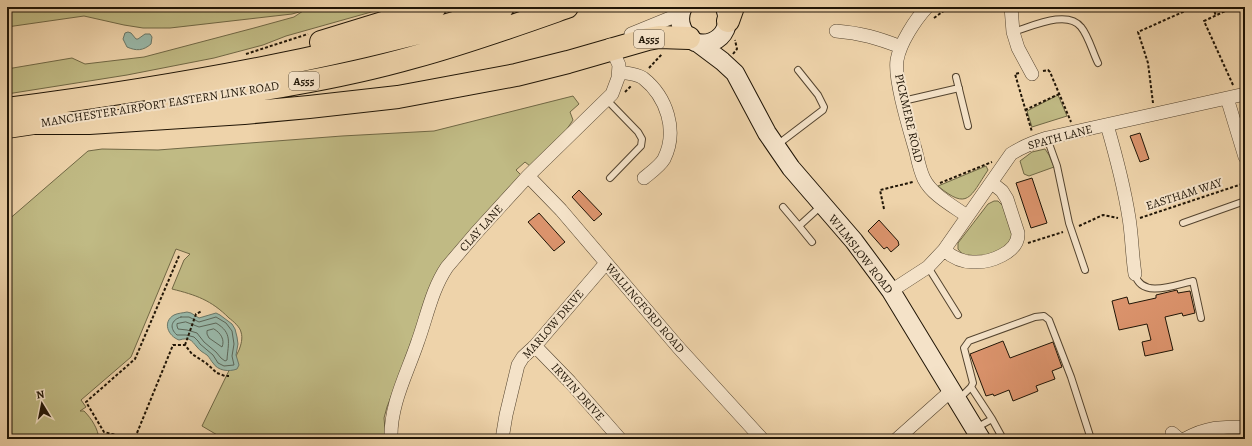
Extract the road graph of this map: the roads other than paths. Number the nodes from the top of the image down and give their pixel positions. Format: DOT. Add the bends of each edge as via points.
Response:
graph roads {
  1 [pos="435,7"];
  2 [pos="503,7"];
  3 [pos="567,7"];
  4 [pos="927,7"];
  5 [pos="1011,7"];
  6 [pos="682,10"];
  7 [pos="728,15"];
  8 [pos="836,31"];
  9 [pos="1013,32"];
  10 [pos="694,40"];
  11 [pos="901,47"];
  12 [pos="611,49"];
  13 [pos="1098,63"];
  14 [pos="798,70"];
  15 [pos="619,72"];
  16 [pos="1031,72"];
  17 [pos="735,73"];
  18 [pos="956,77"];
  19 [pos="959,88"];
  20 [pos="1236,96"];
  21 [pos="607,100"];
  22 [pos="903,101"];
  23 [pos="8,115"];
  24 [pos="34,123"];
  25 [pos="1107,125"];
  26 [pos="968,126"];
  27 [pos="1048,138"];
  28 [pos="776,146"];
  29 [pos="1245,157"];
  30 [pos="528,176"];
  31 [pos="610,178"];
  32 [pos="644,178"];
  33 [pos="992,183"];
  34 [pos="1245,201"];
  35 [pos="823,205"];
  36 [pos="782,207"];
  37 [pos="967,216"];
  38 [pos="1183,223"];
  39 [pos="798,226"];
  40 [pos="812,242"];
  41 [pos="944,250"];
  42 [pos="606,263"];
  43 [pos="928,267"];
  44 [pos="1085,270"];
  45 [pos="1135,274"];
  46 [pos="891,291"];
  47 [pos="958,315"];
  48 [pos="1201,318"];
  49 [pos="535,346"];
  50 [pos="971,387"];
  51 [pos="955,395"];
  52 [pos="992,418"];
  53 [pos="1245,427"];
  54 [pos="978,434"];
  55 [pos="391,439"];
  56 [pos="502,439"];
  57 [pos="620,439"];
  58 [pos="762,439"];
  59 [pos="897,439"];
  60 [pos="1004,439"];
  61 [pos="1091,439"];
  62 [pos="1185,439"];
  1 -- 23 [label="highway" via="319,43 233,65"];
  2 -- 23 [label="highway, MANCHESTER AIRPORT EASTERN LINK ROAD / A555" via="407,36 281,65"];
  3 -- 24 [label="highway, MANCHESTER AIRPORT EASTERN LINK ROAD / A555" via="489,35 413,58 353,72 225,95"];
  4 -- 11 [label="street, PICKMERE ROAD"];
  5 -- 9 [label="street"];
  6 -- 10 [label="main road" via="681,26"];
  6 -- 12 [label="street" via="644,29 612,40 609,44"];
  7 -- 10 [label="main road" via="723,34 714,41 708,43"];
  7 -- 17 [label="main road, WILMSLOW ROAD" via="728,50"];
  8 -- 11 [label="street" via="858,33"];
  9 -- 13 [label="lane" via="1052,20 1065,18 1075,21 1082,28"];
  9 -- 16 [label="street" via="1018,48"];
  10 -- 12 [label="highway, A555" via="659,37"];
  10 -- 17 [label="main road, WILMSLOW ROAD"];
  11 -- 22 [label="street, PICKMERE ROAD" via="897,60 897,77"];
  12 -- 15 [label="street"];
  12 -- 24 [label="highway" via="516,75 398,97 244,113 89,123"];
  14 -- 28 [label="lane" via="824,107"];
  15 -- 21 [label="street, CLAY LANE" via="612,94"];
  15 -- 32 [label="street" via="642,78 666,106 669,145 663,161"];
  17 -- 28 [label="main road, WILMSLOW ROAD"];
  18 -- 19 [label="lane"];
  19 -- 22 [label="lane"];
  19 -- 26 [label="lane"];
  20 -- 25 [label="street, SPATH LANE"];
  20 -- 29 [label="street"];
  21 -- 30 [label="street, CLAY LANE"];
  21 -- 31 [label="lane" via="642,139 641,146"];
  22 -- 37 [label="street, PICKMERE ROAD" via="927,183 939,196"];
  23 -- 24 [label="highway, MANCHESTER AIRPORT EASTERN LINK ROAD / A555"];
  25 -- 27 [label="street, SPATH LANE"];
  25 -- 45 [label="street" via="1117,159 1129,220"];
  27 -- 33 [label="street, SPATH LANE" via="1034,141 1011,154"];
  27 -- 44 [label="lane"];
  28 -- 35 [label="main road, WILMSLOW ROAD"];
  30 -- 42 [label="street, WALLINGFORD ROAD"];
  30 -- 55 [label="street, CLAY LANE" via="447,267 439,281 396,402 391,420"];
  33 -- 37 [label="street, SPATH LANE"];
  33 -- 41 [label="street" via="1007,199 1018,233 1015,246 1008,253 979,262 964,261"];
  34 -- 38 [label="lane"];
  35 -- 39 [label="lane"];
  35 -- 46 [label="main road, WILMSLOW ROAD"];
  36 -- 39 [label="lane"];
  37 -- 41 [label="street, SPATH LANE"];
  39 -- 40 [label="lane"];
  41 -- 43 [label="street, SPATH LANE"];
  42 -- 49 [label="street, MARLOW DRIVE"];
  42 -- 58 [label="street, WALLINGFORD ROAD"];
  43 -- 46 [label="street, SPATH LANE"];
  43 -- 47 [label="lane"];
  45 -- 48 [label="lane" via="1141,285 1148,288 1193,281"];
  46 -- 51 [label="main road, WILMSLOW ROAD"];
  49 -- 56 [label="street, MARLOW DRIVE" via="518,365"];
  49 -- 57 [label="street, IRWIN DRIVE"];
  50 -- 51 [label="lane"];
  50 -- 52 [label="lane"];
  50 -- 61 [label="lane" via="973,383 965,344 1012,325 1044,316 1049,320 1071,377"];
  51 -- 54 [label="main road, WILMSLOW ROAD"];
  51 -- 59 [label="street"];
  52 -- 54 [label="lane"];
  52 -- 60 [label="lane"];
  53 -- 62 [label="street" via="1224,426 1205,430"];
}
